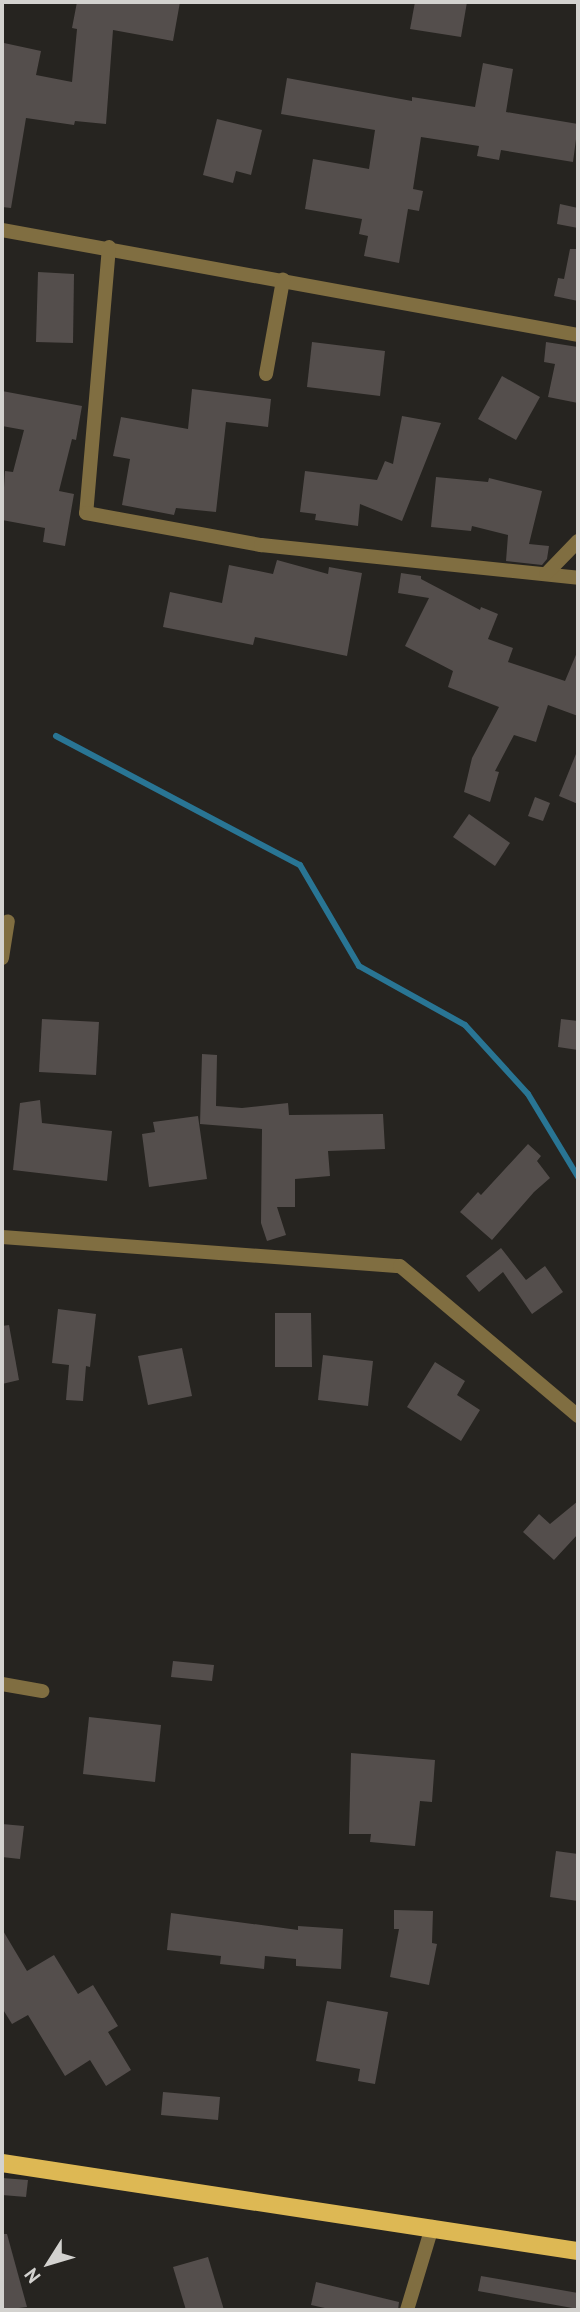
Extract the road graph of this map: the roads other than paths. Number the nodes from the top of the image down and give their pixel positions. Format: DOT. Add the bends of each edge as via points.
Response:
graph roads {
  1 [pos="2,230"];
  2 [pos="109,247"];
  3 [pos="283,280"];
  4 [pos="578,335"];
  5 [pos="266,374"];
  6 [pos="578,544"];
  7 [pos="546,575"];
  8 [pos="578,578"];
  9 [pos="8,921"];
  10 [pos="2,958"];
  11 [pos="2,1237"];
  12 [pos="578,1416"];
  13 [pos="2,1684"];
  14 [pos="42,1691"];
  15 [pos="2,2163"];
  16 [pos="432,2227"];
  17 [pos="578,2250"];
  18 [pos="407,2310"];
  1 -- 2 [label="street"];
  2 -- 3 [label="street"];
  2 -- 7 [label="street" via="86,513 261,545"];
  3 -- 4 [label="street"];
  3 -- 5 [label="street"];
  6 -- 7 [label="street"];
  7 -- 8 [label="street"];
  9 -- 10 [label="street"];
  11 -- 12 [label="street" via="400,1266"];
  13 -- 14 [label="street"];
  15 -- 16 [label="main road"];
  16 -- 17 [label="main road"];
  16 -- 18 [label="street"];
}
